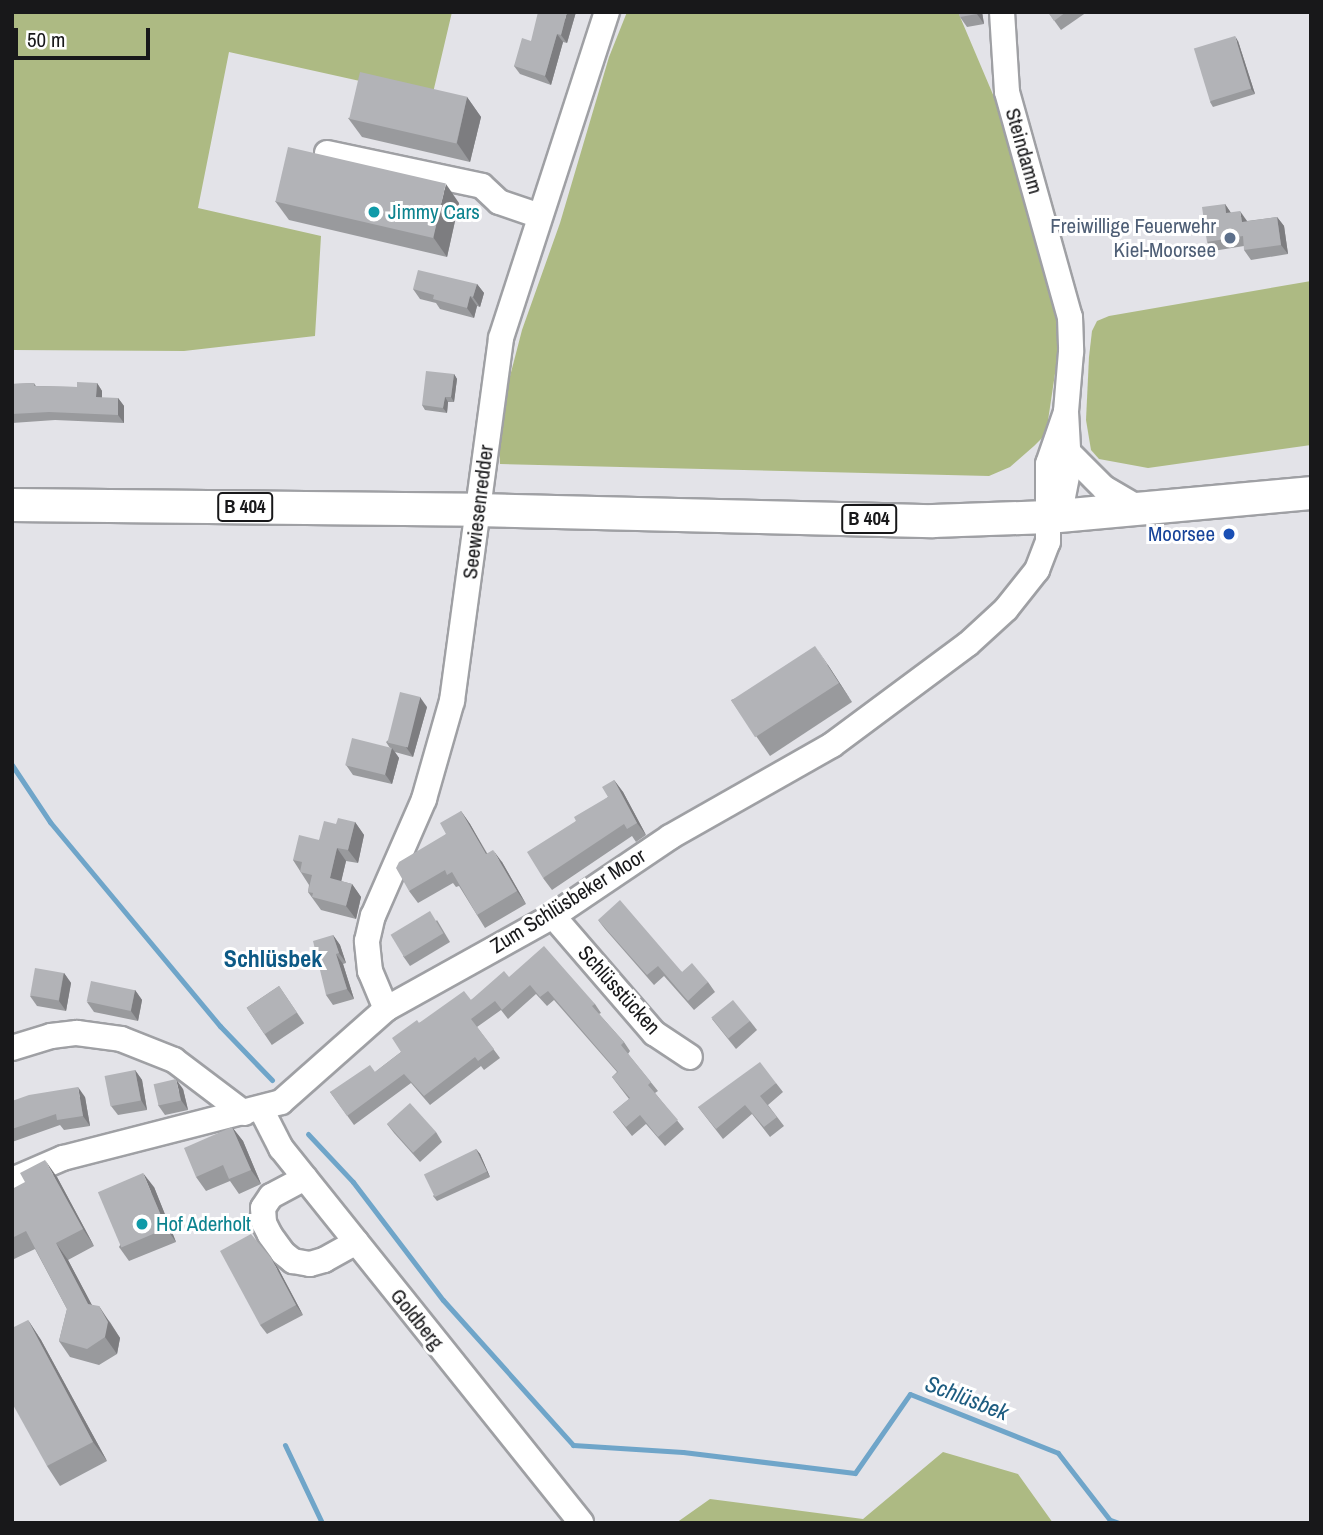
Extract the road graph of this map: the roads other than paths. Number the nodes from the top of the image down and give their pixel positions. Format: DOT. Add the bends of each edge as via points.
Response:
graph roads {
  1 [pos="607,12"];
  2 [pos="1002,12"];
  3 [pos="327,153"];
  4 [pos="540,216"];
  5 [pos="1066,412"];
  6 [pos="1070,454"];
  7 [pos="1311,493"];
  8 [pos="12,505"];
  9 [pos="477,510"];
  10 [pos="1142,510"];
  11 [pos="1048,517"];
  12 [pos="553,916"];
  13 [pos="386,1009"];
  14 [pos="12,1048"];
  15 [pos="690,1058"];
  16 [pos="253,1112"];
  17 [pos="305,1178"];
  18 [pos="12,1180"];
  19 [pos="356,1242"];
  20 [pos="581,1523"];
  1 -- 4 [label="street, Seewiesenredder"];
  2 -- 5 [label="street, Steindamm" via="1007,92 1070,317"];
  3 -- 4 [label="street" via="482,187 499,202"];
  4 -- 9 [label="street, Seewiesenredder" via="501,338"];
  5 -- 6 [label="street, Steindamm"];
  5 -- 11 [label="street, Steindamm" via="1048,464"];
  6 -- 10 [label="street" via="1104,488"];
  6 -- 11 [label="street, Steindamm" via="1063,496"];
  7 -- 10 [label="main road, B 404"];
  8 -- 9 [label="main road, B 404"];
  9 -- 11 [label="main road, B 404" via="920,521"];
  9 -- 13 [label="street, Seewiesenredder" via="452,701 424,799 367,940 370,971"];
  10 -- 11 [label="main road, B 404"];
  11 -- 12 [label="street, Zum Schlüsbeker Moor" via="1046,550 1037,570 1006,609 968,644 832,746 670,837"];
  12 -- 13 [label="street, Zum Schlüsbeker Moor"];
  12 -- 15 [label="street, Schlüsstücken" via="654,1033"];
  13 -- 16 [label="street, Zum Schlüsbeker Moor" via="281,1102"];
  14 -- 16 [label="street" via="77,1033 121,1039 174,1060"];
  16 -- 17 [label="street, Goldberg"];
  16 -- 18 [label="street, Zum Schlüsbeker Moor" via="63,1158"];
  17 -- 19 [label="street, Goldberg"];
  17 -- 19 [label="street" via="271,1196 263,1208 264,1223 283,1253 293,1261 310,1264"];
  19 -- 20 [label="street, Goldberg"];
}
